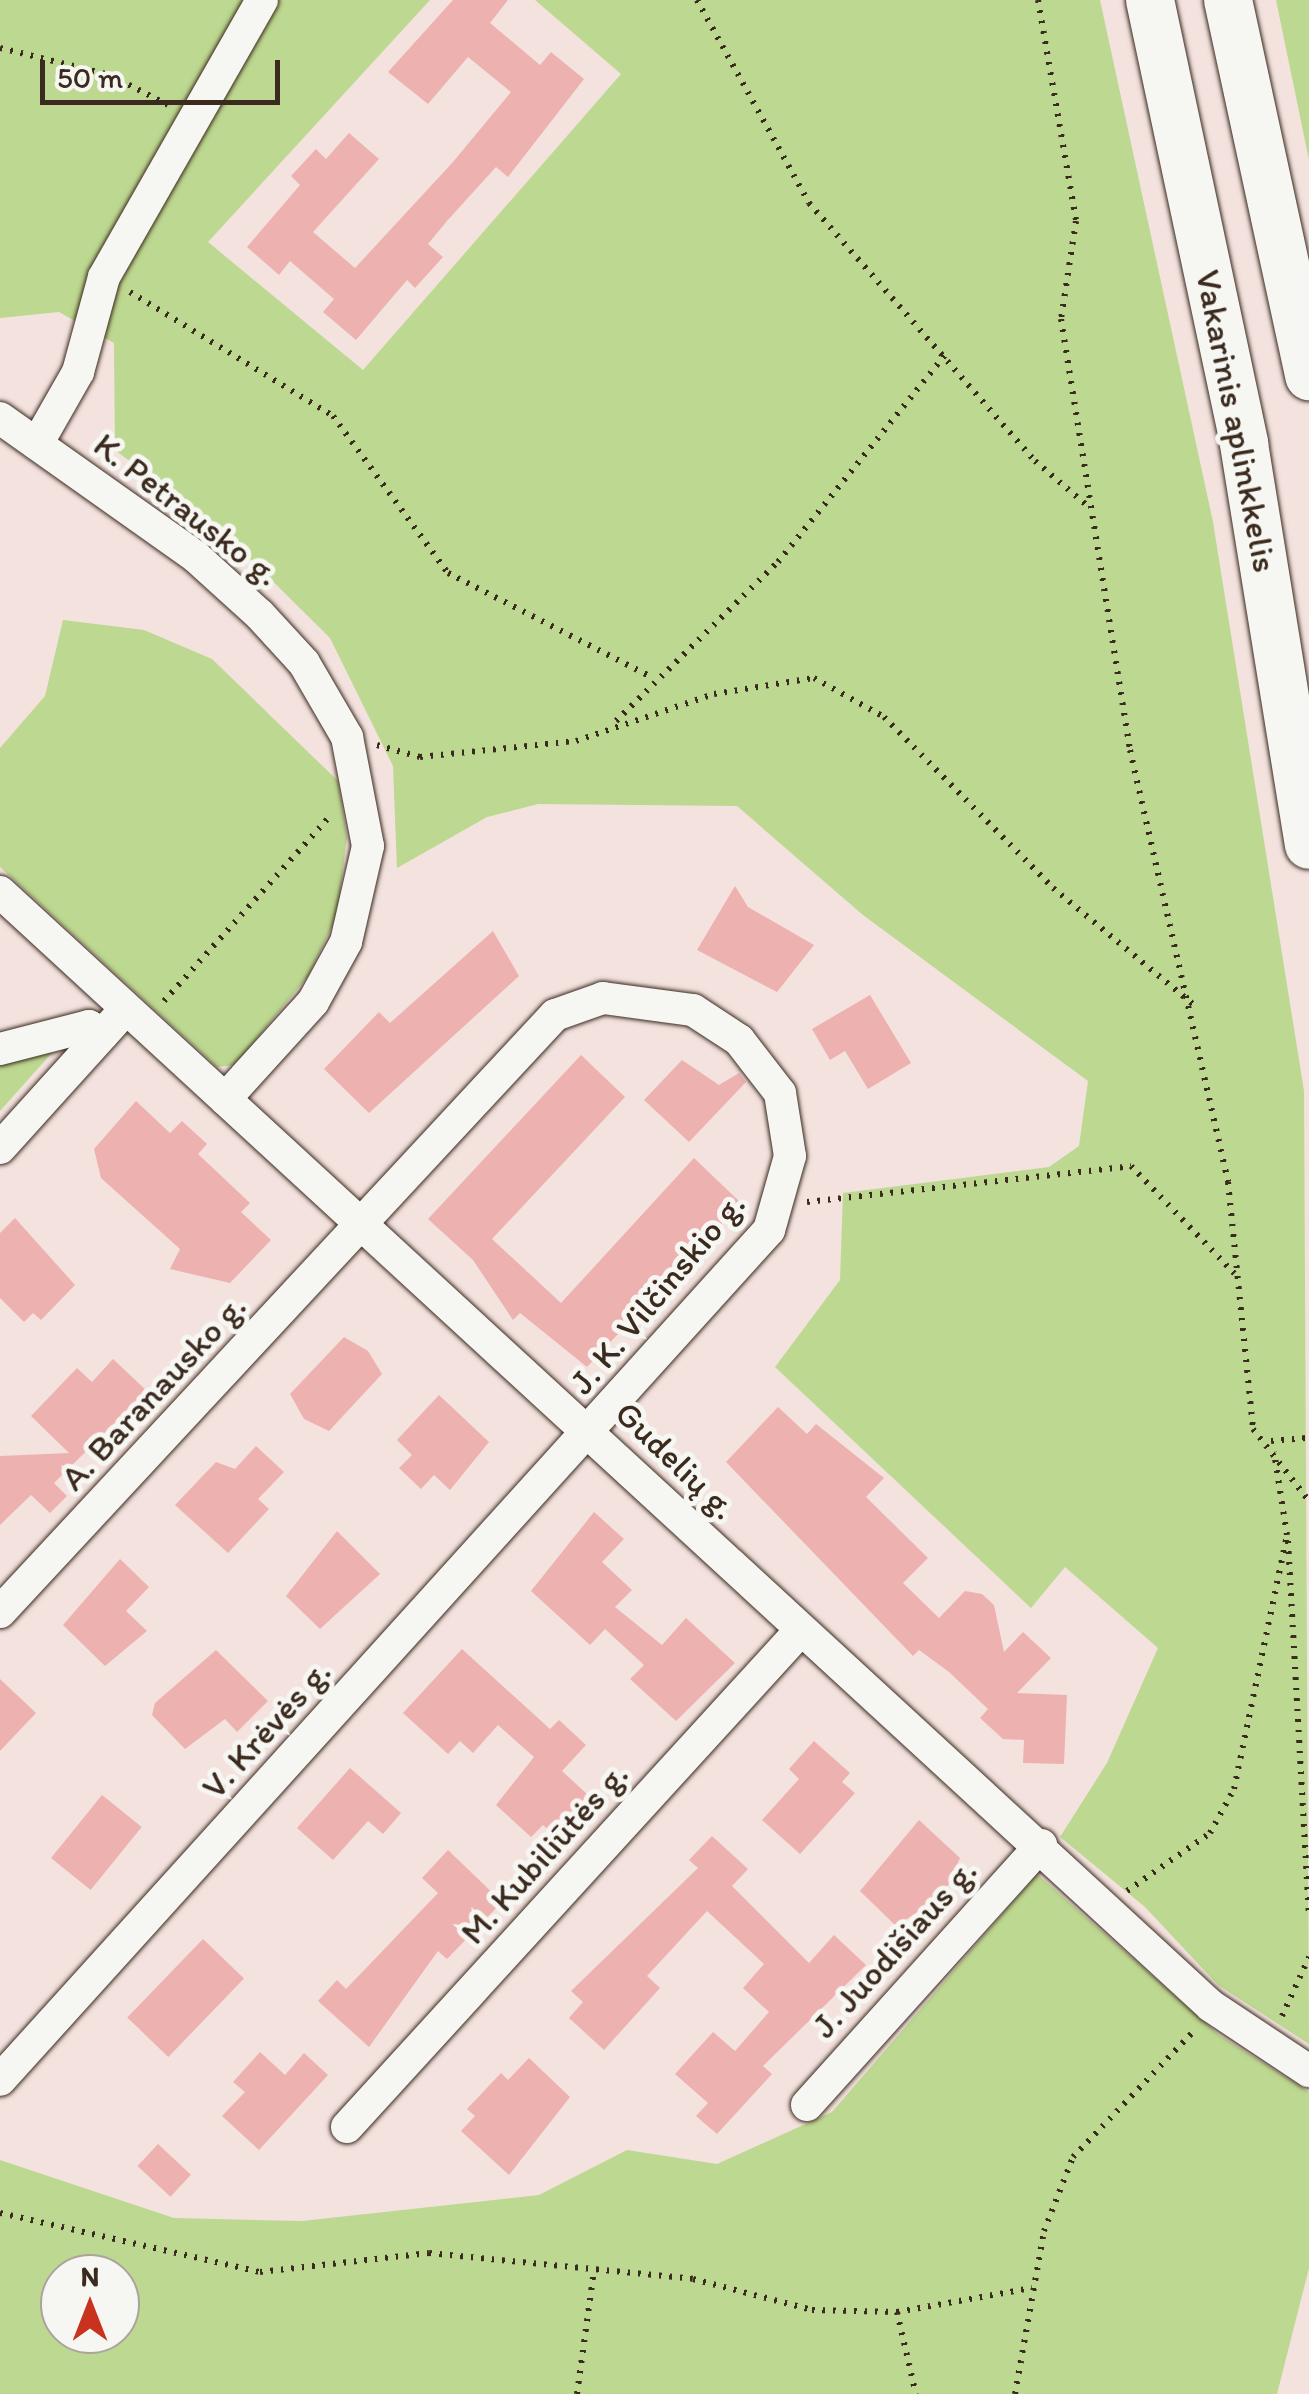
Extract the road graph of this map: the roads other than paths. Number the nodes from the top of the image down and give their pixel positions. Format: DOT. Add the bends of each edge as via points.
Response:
graph roads {
  1 [pos="262,0"];
  2 [pos="1150,0"];
  3 [pos="1228,0"];
  4 [pos="1309,376"];
  5 [pos="0,418"];
  6 [pos="36,444"];
  7 [pos="1309,845"];
  8 [pos="0,892"];
  9 [pos="122,1026"];
  10 [pos="0,1049"];
  11 [pos="225,1099"];
  12 [pos="0,1148"];
  13 [pos="365,1226"];
  14 [pos="591,1433"];
  15 [pos="0,1612"];
  16 [pos="800,1632"];
  17 [pos="1041,1845"];
  18 [pos="1309,2071"];
  19 [pos="0,2080"];
  20 [pos="807,2104"];
  21 [pos="347,2127"];
  1 -- 6 [label="street" via="104,277 78,372"];
  2 -- 7 [label="highway, Vakarinis aplinkkelis" via="1244,444"];
  3 -- 4 [label="highway"];
  5 -- 6 [label="street, K. Petrausko g."];
  6 -- 11 [label="street, K. Petrausko g." via="196,557 260,615 304,663 347,737 359,778 368,846 346,942 313,1002"];
  8 -- 9 [label="street, Gudelių g."];
  9 -- 10 [label="street" via="90,1026"];
  9 -- 11 [label="street, Gudelių g."];
  9 -- 12 [label="street"];
  11 -- 13 [label="street, Gudelių g."];
  13 -- 14 [label="street, Gudelių g."];
  13 -- 14 [label="street, J. K. Vilčinskio g." via="555,1016 604,998 693,1010 756,1059 780,1093 788,1126 781,1207"];
  13 -- 15 [label="street, A. Baranausko g."];
  14 -- 16 [label="street, Gudelių g."];
  14 -- 19 [label="street, V. Krėvės g."];
  16 -- 17 [label="street, Gudelių g."];
  16 -- 21 [label="street, M. Kubiliūtės g."];
  17 -- 18 [label="street, Gudelių g." via="1211,2006 1266,2049"];
  17 -- 20 [label="street, J. Juodišiaus g."];
}
